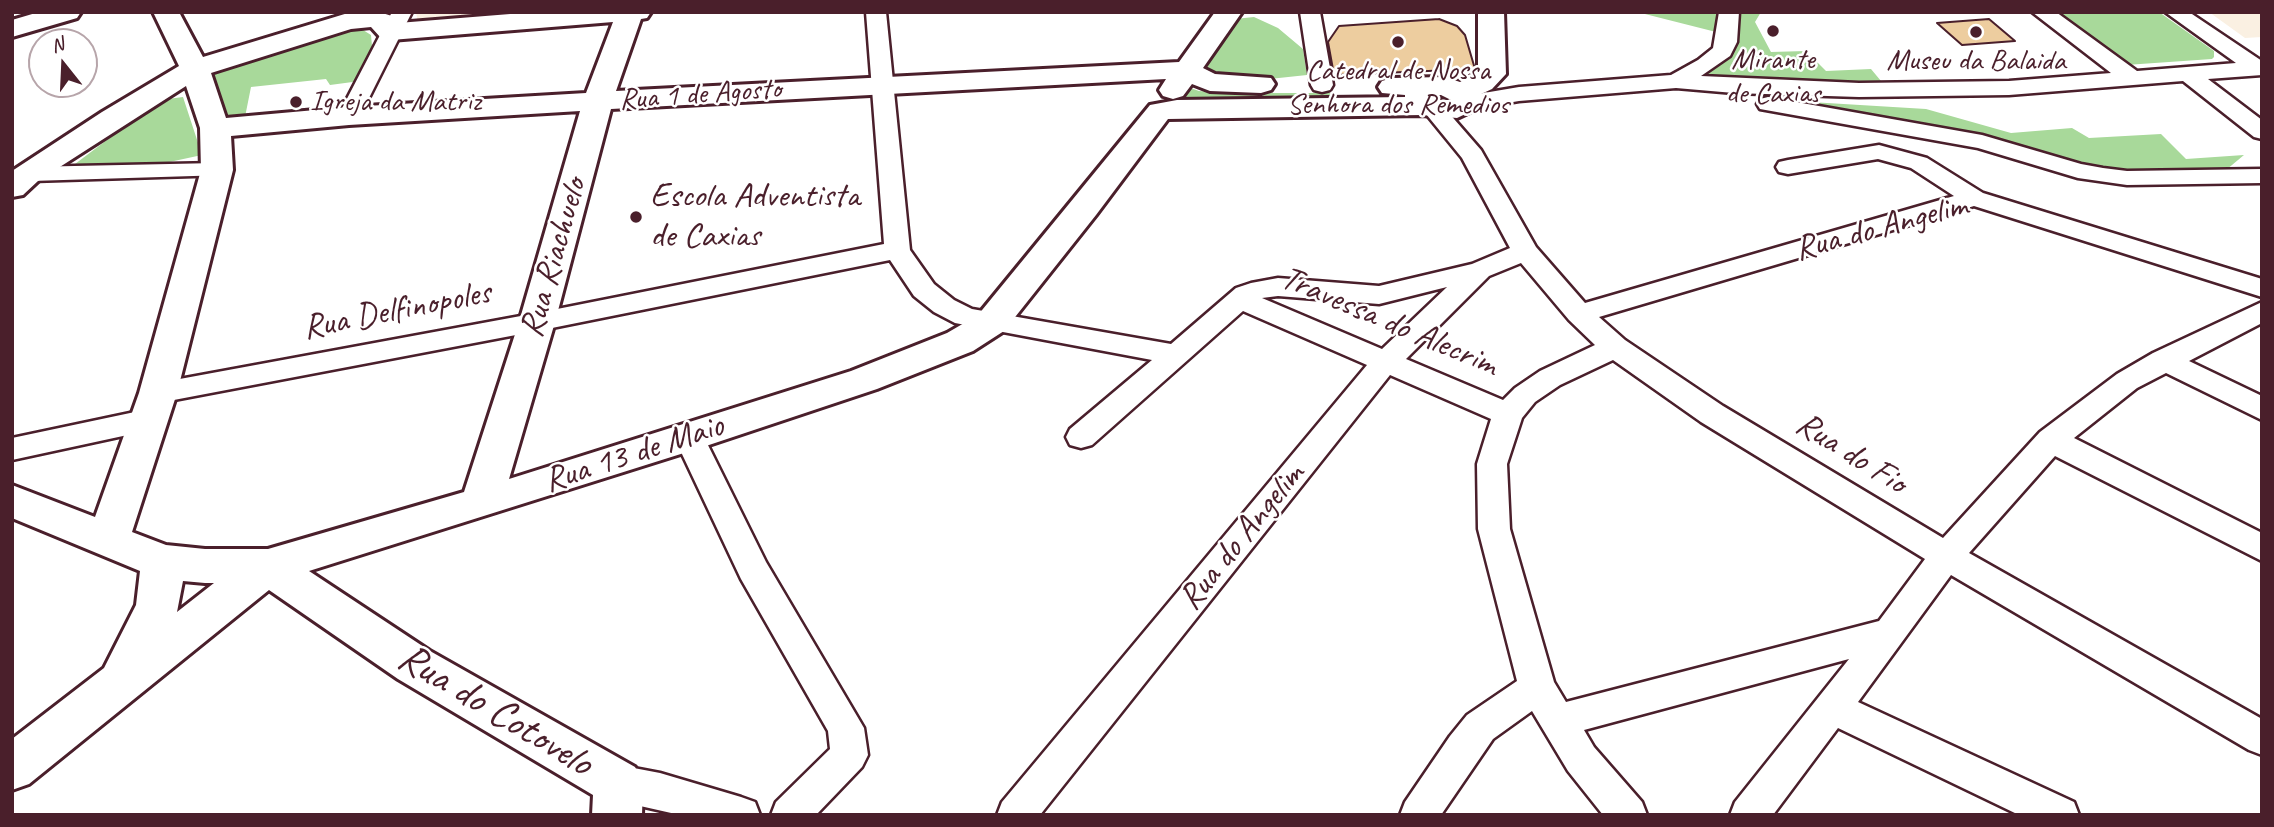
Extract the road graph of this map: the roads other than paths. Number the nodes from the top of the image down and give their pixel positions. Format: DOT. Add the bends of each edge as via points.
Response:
graph roads {
  1 [pos="68,12"];
  2 [pos="166,12"];
  3 [pos="876,12"];
  4 [pos="1229,12"];
  5 [pos="1310,12"];
  6 [pos="1491,12"];
  7 [pos="1729,12"];
  8 [pos="2042,12"];
  9 [pos="2175,12"];
  10 [pos="634,13"];
  11 [pos="396,22"];
  12 [pos="19,26"];
  13 [pos="2255,61"];
  14 [pos="195,69"];
  15 [pos="1186,70"];
  16 [pos="2126,74"];
  17 [pos="2189,75"];
  18 [pos="1683,81"];
  19 [pos="883,84"];
  20 [pos="1322,85"];
  21 [pos="1464,99"];
  22 [pos="1428,101"];
  23 [pos="598,102"];
  24 [pos="1177,108"];
  25 [pos="349,116"];
  26 [pos="215,128"];
  27 [pos="2262,132"];
  28 [pos="1473,155"];
  29 [pos="1788,167"];
  30 [pos="217,170"];
  31 [pos="2262,176"];
  32 [pos="16,178"];
  33 [pos="1974,198"];
  34 [pos="897,250"];
  35 [pos="1525,251"];
  36 [pos="1480,270"];
  37 [pos="2262,288"];
  38 [pos="1240,299"];
  39 [pos="2262,311"];
  40 [pos="1579,314"];
  41 [pos="537,322"];
  42 [pos="991,323"];
  43 [pos="1615,347"];
  44 [pos="1175,354"];
  45 [pos="2163,360"];
  46 [pos="1385,362"];
  47 [pos="153,406"];
  48 [pos="2262,409"];
  49 [pos="1508,414"];
  50 [pos="689,437"];
  51 [pos="1081,437"];
  52 [pos="2051,440"];
  53 [pos="12,449"];
  54 [pos="12,501"];
  55 [pos="481,503"];
  56 [pos="108,541"];
  57 [pos="2262,548"];
  58 [pos="1946,556"];
  59 [pos="163,562"];
  60 [pos="268,566"];
  61 [pos="1890,633"];
  62 [pos="1537,687"];
  63 [pos="115,688"];
  64 [pos="1833,708"];
  65 [pos="1557,721"];
  66 [pos="2262,738"];
  67 [pos="12,768"];
  68 [pos="617,799"];
  69 [pos="687,808"];
  70 [pos="741,815"];
  71 [pos="790,815"];
  72 [pos="1016,815"];
  73 [pos="1419,815"];
  74 [pos="1628,815"];
  75 [pos="1749,815"];
  76 [pos="2060,815"];
  1 -- 12 [label="main road"];
  2 -- 14 [label="main road"];
  3 -- 19 [label="street"];
  4 -- 15 [label="main road"];
  5 -- 20 [label="street"];
  6 -- 21 [label="main road" via="1492,74"];
  7 -- 18 [label="street" via="1722,51"];
  8 -- 16 [label="street"];
  9 -- 13 [label="street"];
  10 -- 11 [label="main road"];
  10 -- 23 [label="main road, Rua Riachuelo"];
  11 -- 14 [label="main road" via="348,21"];
  11 -- 25 [label="street"];
  13 -- 16 [label="street"];
  13 -- 17 [label="street"];
  14 -- 26 [label="main road"];
  14 -- 32 [label="main road"];
  15 -- 19 [label="main road, Rua 1 de Agosto"];
  15 -- 20 [label="main road" via="1210,82"];
  15 -- 24 [label="main road" via="1169,96"];
  16 -- 17 [label="street"];
  16 -- 18 [label="street" via="2009,88 1747,87"];
  17 -- 27 [label="street"];
  18 -- 21 [label="street"];
  18 -- 31 [label="street" via="1770,104 1982,142 2078,171 2127,178"];
  19 -- 23 [label="main road, Rua 1 de Agosto"];
  19 -- 34 [label="street"];
  20 -- 22 [label="main road"];
  21 -- 22 [label="main road" via="1445,86"];
  21 -- 28 [label="street, Rua do Fio" via="1461,117"];
  22 -- 24 [label="main road"];
  22 -- 28 [label="street, Rua do Fio"];
  23 -- 25 [label="main road, Rua 1 de Agosto"];
  23 -- 41 [label="main road, Rua Riachuelo"];
  24 -- 42 [label="main road, Rua 13 de Maio" via="1155,114"];
  25 -- 26 [label="main road, Rua 1 de Agosto"];
  26 -- 30 [label="main road"];
  28 -- 35 [label="street, Rua do Fio"];
  29 -- 33 [label="street" via="1879,152 1919,163"];
  30 -- 32 [label="street"];
  30 -- 47 [label="main road"];
  33 -- 37 [label="street, Rua do Angelim"];
  33 -- 40 [label="street, Rua do Angelim"];
  34 -- 41 [label="street, Rua Delfinopoles"];
  34 -- 42 [label="street" via="924,290 944,306"];
  35 -- 36 [label="street"];
  35 -- 40 [label="street, Rua do Fio"];
  36 -- 38 [label="street" via="1379,295 1278,288 1261,289"];
  36 -- 46 [label="street, Rua do Angelim"];
  38 -- 44 [label="street"];
  38 -- 46 [label="street, Travessa do Alecrim"];
  39 -- 45 [label="street"];
  40 -- 43 [label="street, Rua do Fio"];
  41 -- 47 [label="street, Rua Delfinopoles"];
  41 -- 55 [label="main road, Rua Riachuelo"];
  42 -- 44 [label="street"];
  42 -- 50 [label="main road, Rua 13 de Maio" via="910,363"];
  43 -- 49 [label="street" via="1550,378"];
  43 -- 58 [label="street, Rua do Fio" via="1712,414"];
  44 -- 51 [label="street"];
  45 -- 48 [label="street"];
  45 -- 52 [label="street" via="2097,402"];
  46 -- 49 [label="street, Travessa do Alecrim"];
  46 -- 72 [label="street, Rua do Angelim"];
  47 -- 53 [label="street, Rua Delfinopoles"];
  47 -- 56 [label="main road"];
  49 -- 62 [label="street" via="1492,464 1493,518"];
  50 -- 55 [label="main road, Rua 13 de Maio"];
  50 -- 71 [label="street" via="753,570 846,728 849,755"];
  52 -- 57 [label="street"];
  52 -- 58 [label="street"];
  54 -- 56 [label="main road"];
  55 -- 60 [label="main road, Rua 13 de Maio"];
  56 -- 59 [label="main road"];
  58 -- 61 [label="street"];
  58 -- 66 [label="street, Rua do Fio"];
  59 -- 60 [label="main road"];
  59 -- 63 [label="main road" via="158,606"];
  60 -- 63 [label="main road"];
  60 -- 68 [label="main road, Rua do Cotovelo"];
  61 -- 64 [label="street"];
  61 -- 65 [label="street"];
  62 -- 65 [label="street"];
  62 -- 73 [label="street" via="1480,727"];
  63 -- 67 [label="main road"];
  64 -- 75 [label="street"];
  64 -- 76 [label="street"];
  65 -- 74 [label="street" via="1581,760"];
  68 -- 69 [label="street, Rua do Cotovelo" via="660,791"];
  69 -- 70 [label="street, Rua do Cotovelo"];
}
